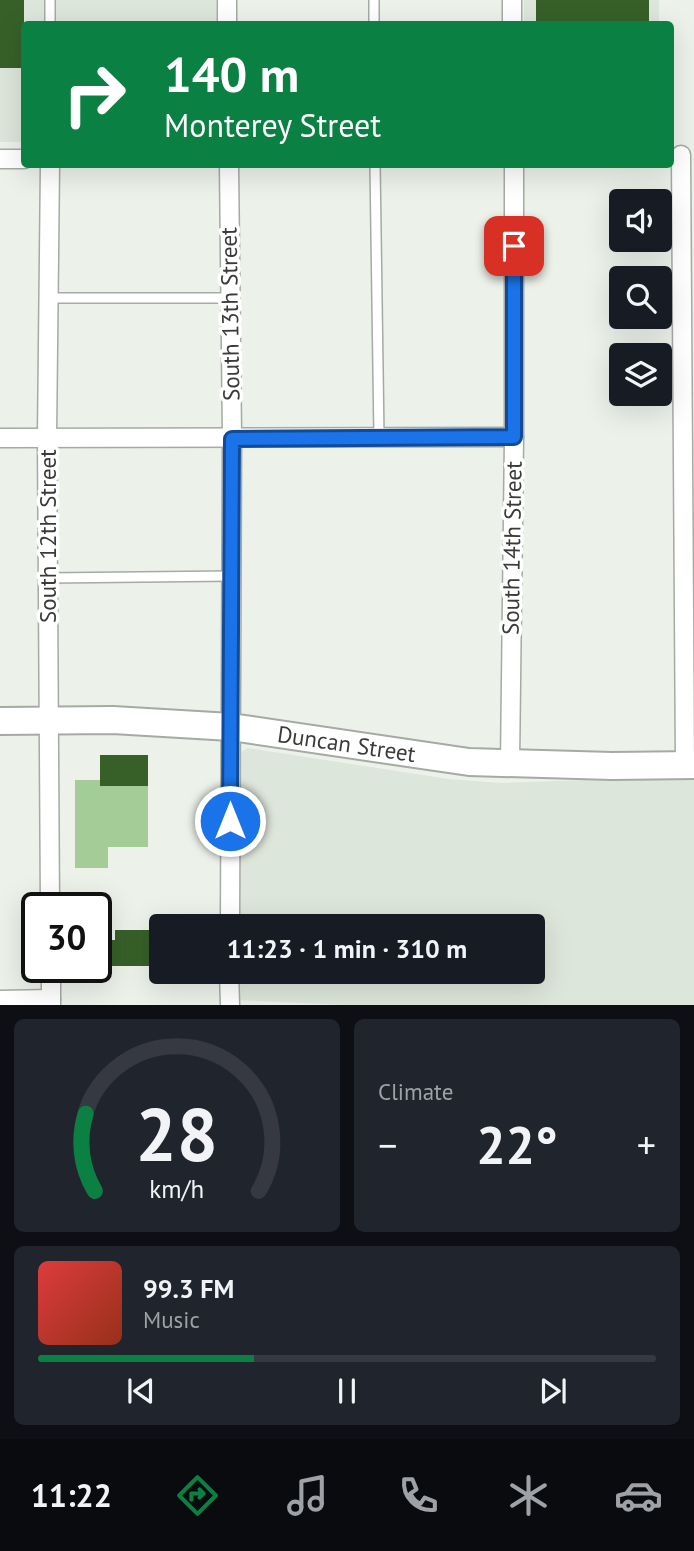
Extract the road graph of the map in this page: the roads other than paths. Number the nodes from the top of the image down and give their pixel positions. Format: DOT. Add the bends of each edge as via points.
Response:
graph roads {
  1 [pos="50,0"];
  2 [pos="227,0"];
  3 [pos="373,0"];
  4 [pos="512,0"];
  5 [pos="50,21"];
  6 [pos="227,21"];
  7 [pos="374,21"];
  8 [pos="512,21"];
  9 [pos="682,155"];
  10 [pos="0,159"];
  11 [pos="21,159"];
  12 [pos="50,168"];
  13 [pos="229,168"];
  14 [pos="375,168"];
  15 [pos="514,168"];
  16 [pos="49,298"];
  17 [pos="230,298"];
  18 [pos="379,437"];
  19 [pos="514,437"];
  20 [pos="0,438"];
  21 [pos="47,438"];
  22 [pos="232,439"];
  23 [pos="232,576"];
  24 [pos="47,578"];
  25 [pos="0,721"];
  26 [pos="48,721"];
  27 [pos="231,727"];
  28 [pos="510,764"];
  29 [pos="690,765"];
  30 [pos="50,892"];
  31 [pos="230,914"];
  32 [pos="51,983"];
  33 [pos="229,984"];
  34 [pos="0,1000"];
  35 [pos="51,1002"];
  36 [pos="230,1005"];
  1 -- 5 [label="lane"];
  2 -- 6 [label="street"];
  3 -- 7 [label="lane"];
  4 -- 8 [label="street"];
  9 -- 29 [label="street"];
  10 -- 11 [label="street"];
  12 -- 16 [label="street, South 12th Street"];
  13 -- 17 [label="street, South 13th Street"];
  14 -- 18 [label="lane"];
  15 -- 19 [label="street, South 14th Street"];
  16 -- 17 [label="lane"];
  16 -- 21 [label="street, South 12th Street"];
  17 -- 22 [label="street, South 13th Street"];
  18 -- 19 [label="street"];
  18 -- 22 [label="street"];
  19 -- 28 [label="street, South 14th Street"];
  20 -- 21 [label="street"];
  21 -- 22 [label="street"];
  21 -- 24 [label="street, South 12th Street"];
  22 -- 23 [label="street, South 13th Street"];
  23 -- 24 [label="lane"];
  23 -- 27 [label="street, South 13th Street"];
  24 -- 26 [label="street, South 12th Street"];
  25 -- 26 [label="street, Duncan Street"];
  26 -- 27 [label="street, Duncan Street"];
  26 -- 30 [label="street, South 12th Street"];
  27 -- 28 [label="street, Duncan Street"];
  27 -- 31 [label="street, South 13th Street"];
  28 -- 29 [label="street, Duncan Street"];
  32 -- 35 [label="street"];
  33 -- 36 [label="street"];
  34 -- 35 [label="street"];
}
